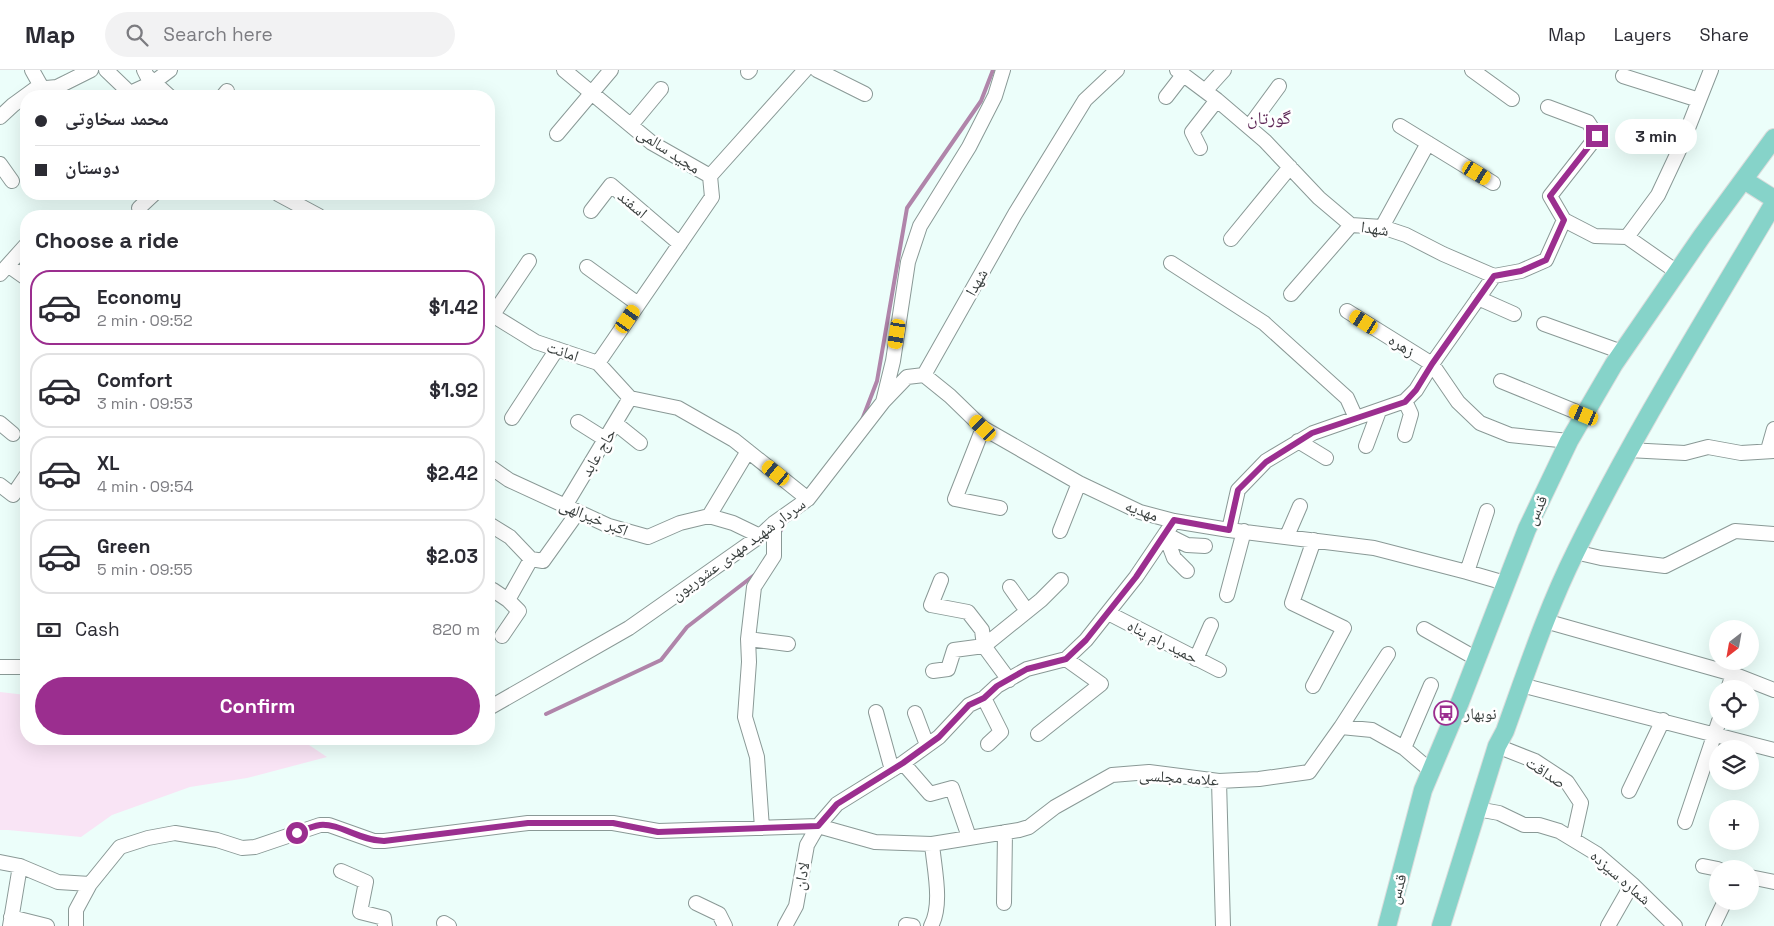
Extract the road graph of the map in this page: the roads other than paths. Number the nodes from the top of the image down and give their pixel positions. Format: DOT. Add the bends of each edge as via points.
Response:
graph roads {
  1 [pos="32,70"];
  2 [pos="91,70"];
  3 [pos="106,70"];
  4 [pos="144,70"];
  5 [pos="170,70"];
  6 [pos="564,70"];
  7 [pos="611,70"];
  8 [pos="805,70"];
  9 [pos="820,70"];
  10 [pos="1003,70"];
  11 [pos="1117,70"];
  12 [pos="1224,70"];
  13 [pos="1472,70"];
  14 [pos="1711,70"];
  15 [pos="1180,72"];
  16 [pos="1623,76"];
  17 [pos="154,82"];
  18 [pos="1279,86"];
  19 [pos="42,88"];
  20 [pos="661,89"];
  21 [pos="34,90"];
  22 [pos="124,90"];
  23 [pos="138,90"];
  24 [pos="163,90"];
  25 [pos="1205,91"];
  26 [pos="591,93"];
  27 [pos="865,94"];
  28 [pos="1166,97"];
  29 [pos="1512,99"];
  30 [pos="20,100"];
  31 [pos="1217,100"];
  32 [pos="1699,100"];
  33 [pos="1548,106"];
  34 [pos="0,117"];
  35 [pos="631,125"];
  36 [pos="1400,126"];
  37 [pos="1249,127"];
  38 [pos="557,134"];
  39 [pos="1774,138"];
  40 [pos="1428,143"];
  41 [pos="1200,148"];
  42 [pos="0,164"];
  43 [pos="1290,167"];
  44 [pos="710,176"];
  45 [pos="1744,180"];
  46 [pos="12,181"];
  47 [pos="1493,183"];
  48 [pos="148,200"];
  49 [pos="289,200"];
  50 [pos="1774,201"];
  51 [pos="139,208"];
  52 [pos="308,210"];
  53 [pos="590,211"];
  54 [pos="1564,220"];
  55 [pos="1351,225"];
  56 [pos="1382,227"];
  57 [pos="1627,237"];
  58 [pos="1231,238"];
  59 [pos="680,244"];
  60 [pos="20,252"];
  61 [pos="529,261"];
  62 [pos="1171,263"];
  63 [pos="587,267"];
  64 [pos="5,270"];
  65 [pos="1677,272"];
  66 [pos="20,276"];
  67 [pos="1494,276"];
  68 [pos="1291,294"];
  69 [pos="1478,298"];
  70 [pos="638,304"];
  71 [pos="495,307"];
  72 [pos="1347,311"];
  73 [pos="1514,314"];
  74 [pos="495,317"];
  75 [pos="1544,324"];
  76 [pos="557,349"];
  77 [pos="1622,352"];
  78 [pos="598,363"];
  79 [pos="1432,364"];
  80 [pos="924,375"];
  81 [pos="1501,381"];
  82 [pos="630,398"];
  83 [pos="883,402"];
  84 [pos="1405,402"];
  85 [pos="1380,411"];
  86 [pos="1584,415"];
  87 [pos="512,418"];
  88 [pos="1356,418"];
  89 [pos="578,422"];
  90 [pos="0,423"];
  91 [pos="615,423"];
  92 [pos="983,428"];
  93 [pos="1774,428"];
  94 [pos="13,434"];
  95 [pos="1405,435"];
  96 [pos="605,439"];
  97 [pos="1298,441"];
  98 [pos="1569,441"];
  99 [pos="640,443"];
  100 [pos="1366,446"];
  101 [pos="1628,450"];
  102 [pos="748,451"];
  103 [pos="1771,451"];
  104 [pos="1326,458"];
  105 [pos="495,470"];
  106 [pos="1079,483"];
  107 [pos="0,485"];
  108 [pos="20,485"];
  109 [pos="808,499"];
  110 [pos="565,506"];
  111 [pos="1300,506"];
  112 [pos="1000,508"];
  113 [pos="1487,511"];
  114 [pos="578,512"];
  115 [pos="709,516"];
  116 [pos="1174,520"];
  117 [pos="774,523"];
  118 [pos="495,528"];
  119 [pos="1229,530"];
  120 [pos="1060,531"];
  121 [pos="1244,531"];
  122 [pos="1165,534"];
  123 [pos="1774,534"];
  124 [pos="760,536"];
  125 [pos="1287,536"];
  126 [pos="1314,540"];
  127 [pos="1205,546"];
  128 [pos="1575,552"];
  129 [pos="531,559"];
  130 [pos="1187,571"];
  131 [pos="1467,572"];
  132 [pos="941,580"];
  133 [pos="1061,580"];
  134 [pos="1505,583"];
  135 [pos="1010,587"];
  136 [pos="495,592"];
  137 [pos="1227,595"];
  138 [pos="508,600"];
  139 [pos="1026,611"];
  140 [pos="1108,613"];
  141 [pos="1545,621"];
  142 [pos="1211,625"];
  143 [pos="1424,629"];
  144 [pos="502,636"];
  145 [pos="748,639"];
  146 [pos="788,644"];
  147 [pos="984,646"];
  148 [pos="1388,654"];
  149 [pos="1066,659"];
  150 [pos="1196,659"];
  151 [pos="1477,659"];
  152 [pos="0,667"];
  153 [pos="20,667"];
  154 [pos="1219,670"];
  155 [pos="932,671"];
  156 [pos="1733,674"];
  157 [pos="1008,680"];
  158 [pos="1731,680"];
  159 [pos="1431,685"];
  160 [pos="1521,685"];
  161 [pos="1313,686"];
  162 [pos="1774,690"];
  163 [pos="984,698"];
  164 [pos="495,705"];
  165 [pos="876,712"];
  166 [pos="915,713"];
  167 [pos="1663,720"];
  168 [pos="1341,727"];
  169 [pos="1709,727"];
  170 [pos="1716,730"];
  171 [pos="1722,730"];
  172 [pos="1038,734"];
  173 [pos="988,744"];
  174 [pos="927,746"];
  175 [pos="1497,746"];
  176 [pos="1404,748"];
  177 [pos="1774,750"];
  178 [pos="898,767"];
  179 [pos="1431,771"];
  180 [pos="1219,781"];
  181 [pos="1629,791"];
  182 [pos="1477,809"];
  183 [pos="1685,822"];
  184 [pos="818,826"];
  185 [pos="762,828"];
  186 [pos="1005,832"];
  187 [pos="969,837"];
  188 [pos="1573,839"];
  189 [pos="932,844"];
  190 [pos="0,862"];
  191 [pos="20,866"];
  192 [pos="1704,866"];
  193 [pos="1709,867"];
  194 [pos="341,871"];
  195 [pos="1759,879"];
  196 [pos="1774,882"];
  197 [pos="90,884"];
  198 [pos="1632,884"];
  199 [pos="696,903"];
  200 [pos="1004,903"];
  201 [pos="1720,910"];
  202 [pos="11,922"];
  203 [pos="47,926"];
  204 [pos="76,926"];
  205 [pos="385,926"];
  206 [pos="725,926"];
  207 [pos="785,926"];
  208 [pos="931,926"];
  209 [pos="1223,926"];
  210 [pos="1387,926"];
  211 [pos="1441,926"];
  212 [pos="1608,926"];
  213 [pos="1675,926"];
  214 [pos="1712,926"];
  1 -- 19 [label="street"];
  2 -- 19 [label="street" via="57,87"];
  3 -- 22 [label="street"];
  4 -- 17 [label="street"];
  5 -- 17 [label="street"];
  6 -- 26 [label="street, مجید سالمی"];
  7 -- 26 [label="street"];
  8 -- 44 [label="street, مجید سالمی"];
  9 -- 27 [label="street"];
  10 -- 83 [label="street, سردار شهید مهدی عشوریون" via="995,96 969,148 920,226 908,262 893,361"];
  11 -- 80 [label="street, شهدا" via="1085,100 1015,214"];
  12 -- 25 [label="street"];
  13 -- 29 [label="street"];
  14 -- 32 [label="street"];
  15 -- 25 [label="street, شهدا"];
  15 -- 28 [label="street"];
  16 -- 32 [label="street"];
  17 -- 23 [label="street"];
  17 -- 24 [label="street"];
  18 -- 37 [label="street"];
  19 -- 21 [label="street"];
  20 -- 35 [label="street"];
  25 -- 31 [label="street, شهدا"];
  26 -- 35 [label="street, مجید سالمی"];
  26 -- 38 [label="street"];
  30 -- 34 [label="street"];
  31 -- 37 [label="street, شهدا"];
  31 -- 41 [label="street" via="1192,132"];
  32 -- 57 [label="street" via="1658,195"];
  33 -- 54 [label="street" via="1588,122 1597,136 1550,196"];
  35 -- 44 [label="street, مجید سالمی" via="652,143"];
  36 -- 40 [label="street"];
  37 -- 43 [label="street, شهدا"];
  39 -- 45 [label="main road, قدس"];
  40 -- 47 [label="street"];
  40 -- 56 [label="street"];
  42 -- 46 [label="street"];
  43 -- 55 [label="street, شهدا"];
  43 -- 58 [label="street"];
  44 -- 59 [label="street" via="712,197"];
  45 -- 50 [label="main road"];
  45 -- 65 [label="main road, قدس"];
  48 -- 51 [label="street"];
  49 -- 52 [label="street"];
  50 -- 101 [label="main road"];
  53 -- 59 [label="street, اسفند" via="611,185"];
  54 -- 57 [label="street" via="1595,236"];
  54 -- 67 [label="street" via="1546,260 1521,271"];
  55 -- 56 [label="street, شهدا"];
  55 -- 68 [label="street"];
  56 -- 67 [label="street, شهدا"];
  57 -- 65 [label="street"];
  59 -- 70 [label="street"];
  60 -- 64 [label="street"];
  61 -- 71 [label="street"];
  62 -- 88 [label="street" via="1264,323 1347,398"];
  63 -- 70 [label="street"];
  64 -- 66 [label="street"];
  65 -- 77 [label="main road, قدس"];
  67 -- 69 [label="street"];
  69 -- 73 [label="street"];
  69 -- 79 [label="street"];
  70 -- 78 [label="street"];
  72 -- 79 [label="street, زهره"];
  74 -- 76 [label="street, امانت" via="536,342"];
  75 -- 77 [label="street"];
  76 -- 78 [label="street, امانت"];
  76 -- 87 [label="street"];
  77 -- 86 [label="main road, قدس"];
  78 -- 82 [label="street, امانت"];
  79 -- 84 [label="street"];
  79 -- 98 [label="street" via="1458,402 1480,423 1510,435"];
  80 -- 83 [label="street" via="907,377"];
  80 -- 92 [label="street, مهدیه"];
  81 -- 86 [label="street"];
  82 -- 91 [label="street, حاج عابد"];
  82 -- 102 [label="street" via="678,408"];
  83 -- 109 [label="street, سردار شهید مهدی عشوریون"];
  84 -- 85 [label="street"];
  84 -- 95 [label="street" via="1411,414"];
  85 -- 88 [label="street"];
  85 -- 100 [label="street"];
  86 -- 98 [label="main road, قدس"];
  88 -- 97 [label="street"];
  89 -- 96 [label="street"];
  90 -- 94 [label="street"];
  91 -- 96 [label="street, حاج عابد"];
  91 -- 99 [label="street"];
  92 -- 106 [label="street, مهدیه"];
  92 -- 112 [label="street" via="955,499"];
  93 -- 103 [label="street"];
  96 -- 110 [label="street, حاج عابد"];
  97 -- 104 [label="street"];
  97 -- 119 [label="street" via="1266,462 1238,490"];
  98 -- 134 [label="main road, قدس"];
  101 -- 103 [label="street" via="1685,453 1708,446 1740,453"];
  101 -- 128 [label="main road"];
  102 -- 109 [label="street"];
  102 -- 115 [label="street"];
  105 -- 110 [label="street, اکبر خیرالهی"];
  106 -- 116 [label="street, مهدیه" via="1140,512"];
  106 -- 120 [label="street"];
  107 -- 108 [label="street" via="13,495"];
  109 -- 117 [label="street, سردار شهید مهدی عشوریون"];
  110 -- 114 [label="street, اکبر خیرالهی"];
  111 -- 125 [label="street"];
  113 -- 131 [label="street"];
  114 -- 115 [label="street, اکبر خیرالهی" via="609,526 648,537 680,523"];
  114 -- 129 [label="street" via="543,561"];
  115 -- 124 [label="street, اکبر خیرالهی"];
  116 -- 119 [label="street, مهدیه"];
  116 -- 122 [label="street"];
  117 -- 124 [label="street, سردار شهید مهدی عشوریون"];
  117 -- 145 [label="street" via="774,556 754,587"];
  118 -- 129 [label="street" via="510,537"];
  119 -- 121 [label="street, مهدیه"];
  121 -- 125 [label="street, مهدیه"];
  121 -- 137 [label="street"];
  122 -- 127 [label="street" via="1187,544"];
  122 -- 130 [label="street" via="1174,558"];
  122 -- 140 [label="street"];
  123 -- 128 [label="street" via="1736,531 1665,566"];
  124 -- 164 [label="street, سردار شهید مهدی عشوریون" via="629,628"];
  125 -- 126 [label="street, مهدیه"];
  126 -- 131 [label="street, مهدیه" via="1374,548"];
  126 -- 161 [label="street" via="1292,603 1344,628"];
  128 -- 141 [label="main road"];
  129 -- 138 [label="street"];
  131 -- 134 [label="street, مهدیه"];
  132 -- 147 [label="street" via="931,605 968,612 982,630"];
  133 -- 139 [label="street"];
  134 -- 151 [label="main road, قدس"];
  135 -- 139 [label="street"];
  136 -- 138 [label="street"];
  138 -- 144 [label="street" via="520,611"];
  139 -- 147 [label="street"];
  140 -- 149 [label="street"];
  140 -- 150 [label="street, حمید رام پناه"];
  141 -- 156 [label="street"];
  141 -- 160 [label="main road"];
  142 -- 150 [label="street"];
  143 -- 151 [label="street"];
  145 -- 146 [label="street"];
  145 -- 185 [label="street" via="745,717 758,757"];
  147 -- 155 [label="street" via="954,650 948,668"];
  147 -- 157 [label="street"];
  148 -- 168 [label="street, علامه مجلسی"];
  149 -- 157 [label="street, لادان" via="1027,669"];
  149 -- 172 [label="street" via="1101,684"];
  150 -- 154 [label="street, حمید رام پناه"];
  151 -- 179 [label="main road, قدس"];
  152 -- 153 [label="street"];
  156 -- 158 [label="street"];
  156 -- 162 [label="street"];
  157 -- 163 [label="street, لادان"];
  159 -- 176 [label="street"];
  160 -- 167 [label="street"];
  160 -- 175 [label="main road"];
  163 -- 173 [label="street" via="1002,732"];
  163 -- 174 [label="street, لادان" via="969,705"];
  165 -- 178 [label="street"];
  166 -- 174 [label="street"];
  167 -- 169 [label="street"];
  167 -- 181 [label="street"];
  168 -- 176 [label="street" via="1372,730"];
  168 -- 180 [label="street, علامه مجلسی" via="1309,772"];
  170 -- 183 [label="street"];
  171 -- 177 [label="street"];
  174 -- 178 [label="street, لادان"];
  175 -- 182 [label="main road"];
  175 -- 188 [label="street, صداقت" via="1535,761 1567,782 1581,803"];
  176 -- 179 [label="street"];
  178 -- 184 [label="street, لادان" via="837,804"];
  178 -- 187 [label="street" via="930,794 952,788"];
  179 -- 210 [label="main road, قدس" via="1423,790"];
  180 -- 186 [label="street, علامه مجلسی" via="1148,772 1112,775 1055,808 1030,827"];
  180 -- 209 [label="street"];
  182 -- 188 [label="street, شماره سیزده" via="1499,813 1524,825 1539,825 1559,831"];
  182 -- 211 [label="main road"];
  184 -- 185 [label="street, علامه مجلسی"];
  184 -- 189 [label="street, علامه مجلسی" via="875,842"];
  184 -- 207 [label="street, لادان" via="807,845 796,906"];
  185 -- 197 [label="street, علامه مجلسی" via="658,832 613,823 528,823 374,841 329,825 320,825 255,848 175,834 120,847"];
  186 -- 187 [label="street, علامه مجلسی"];
  186 -- 200 [label="street"];
  187 -- 189 [label="street, علامه مجلسی"];
  188 -- 198 [label="street, شماره سیزده" via="1597,854"];
  189 -- 208 [label="street" via="937,903"];
  190 -- 191 [label="street"];
  191 -- 197 [label="street" via="58,882"];
  191 -- 202 [label="street"];
  192 -- 193 [label="street"];
  194 -- 205 [label="street" via="366,882 360,912 384,918"];
  195 -- 196 [label="street"];
  197 -- 204 [label="street, علامه مجلسی" via="76,910"];
  198 -- 212 [label="street"];
  198 -- 213 [label="street, شماره سیزده"];
  199 -- 206 [label="street" via="719,914"];
  201 -- 214 [label="street"];
  202 -- 203 [label="street"];
}
